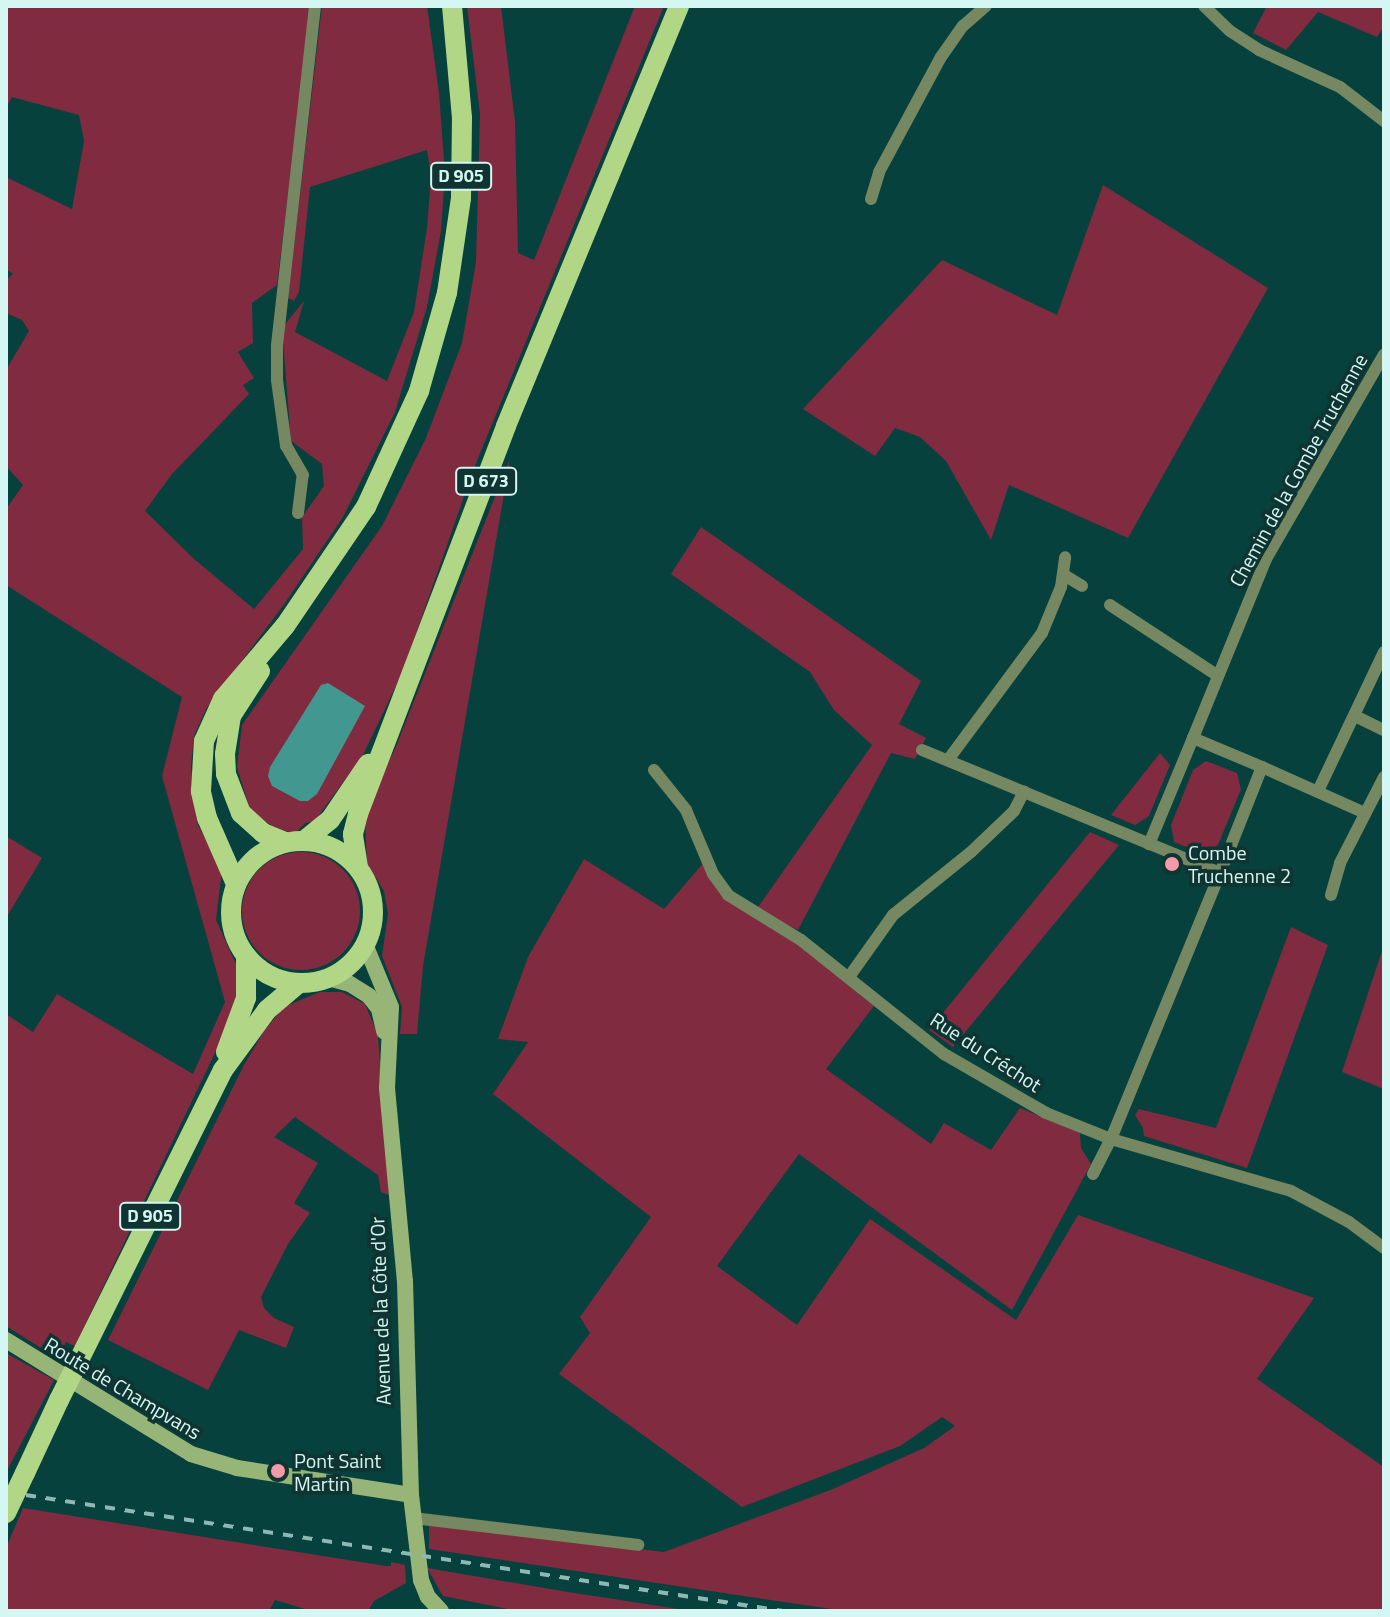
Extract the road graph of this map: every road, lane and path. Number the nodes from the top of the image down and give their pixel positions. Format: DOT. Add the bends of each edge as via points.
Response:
graph roads {
  1 [pos="315,6"];
  2 [pos="452,6"];
  3 [pos="679,6"];
  4 [pos="986,6"];
  5 [pos="1204,6"];
  6 [pos="1384,121"];
  7 [pos="871,199"];
  8 [pos="1384,355"];
  9 [pos="298,513"];
  10 [pos="1065,557"];
  11 [pos="1064,575"];
  12 [pos="1082,586"];
  13 [pos="1110,605"];
  14 [pos="285,626"];
  15 [pos="1384,652"];
  16 [pos="1218,676"];
  17 [pos="1355,716"];
  18 [pos="391,727"];
  19 [pos="1384,730"];
  20 [pos="1193,738"];
  21 [pos="922,750"];
  22 [pos="948,760"];
  23 [pos="1262,767"];
  24 [pos="654,770"];
  25 [pos="1384,777"];
  26 [pos="1024,791"];
  27 [pos="1318,791"];
  28 [pos="1365,813"];
  29 [pos="295,841"];
  30 [pos="1149,844"];
  31 [pos="358,867"];
  32 [pos="1220,873"];
  33 [pos="236,884"];
  34 [pos="1331,895"];
  35 [pos="365,944"];
  36 [pos="246,956"];
  37 [pos="849,977"];
  38 [pos="328,978"];
  39 [pos="299,983"];
  40 [pos="388,1052"];
  41 [pos="223,1070"];
  42 [pos="1111,1139"];
  43 [pos="1093,1174"];
  44 [pos="1384,1248"];
  45 [pos="6,1340"];
  46 [pos="411,1495"];
  47 [pos="6,1513"];
  48 [pos="413,1518"];
  49 [pos="638,1545"];
  50 [pos="441,1611"];
  1 -- 9 [label="street" via="277,345 286,446 303,475"];
  2 -- 14 [label="main road, D 905" via="462,118 461,198 434,343 401,437 378,484"];
  3 -- 18 [label="main road, D 673" via="506,426"];
  4 -- 7 [label="street" via="963,26 941,57 879,172"];
  5 -- 6 [label="street" via="1250,44 1340,87"];
  8 -- 16 [label="street, Chemin de la Combe Truchenne" via="1266,559"];
  10 -- 11 [label="street"];
  11 -- 12 [label="street"];
  11 -- 22 [label="street" via="1034,647"];
  13 -- 16 [label="street"];
  14 -- 29 [label="main road, D 905" via="231,716 225,754 229,787 241,813 263,833"];
  14 -- 33 [label="main road, D 905" via="223,699 202,750 201,791 207,818"];
  15 -- 17 [label="street"];
  16 -- 20 [label="street, Chemin de la Combe Truchenne"];
  17 -- 19 [label="street"];
  17 -- 27 [label="street"];
  18 -- 29 [label="main road, D 673" via="330,820"];
  18 -- 31 [label="main road, D 673" via="354,824"];
  20 -- 23 [label="street"];
  20 -- 30 [label="street, Chemin de la Combe Truchenne"];
  21 -- 22 [label="street"];
  22 -- 26 [label="street"];
  23 -- 27 [label="street"];
  23 -- 32 [label="street"];
  24 -- 37 [label="street, Rue du Créchot" via="686,810 713,874 728,895"];
  25 -- 28 [label="street"];
  26 -- 30 [label="street"];
  26 -- 37 [label="street" via="1014,811 971,852 893,915"];
  27 -- 28 [label="street"];
  28 -- 34 [label="street"];
  29 -- 31 [label="main road" via="334,848"];
  29 -- 33 [label="main road" via="252,861"];
  30 -- 32 [label="street"];
  31 -- 35 [label="main road" via="373,911"];
  32 -- 42 [label="street"];
  33 -- 36 [label="main road" via="230,914"];
  35 -- 38 [label="main road" via="353,961"];
  35 -- 40 [label="main road, Avenue de la Côte d'Or" via="391,1007"];
  36 -- 39 [label="main road" via="264,972"];
  36 -- 41 [label="main road, D 905" via="246,998"];
  37 -- 42 [label="street, Rue du Créchot" via="944,1054 1004,1092"];
  38 -- 39 [label="main road"];
  38 -- 40 [label="main road, Avenue de la Côte d'Or" via="360,989 374,1002"];
  39 -- 41 [label="main road, D 905" via="267,1010"];
  40 -- 46 [label="main road, Avenue de la Côte d'Or" via="405,1281"];
  41 -- 47 [label="main road, D 905, bridge"];
  42 -- 43 [label="street"];
  42 -- 44 [label="street, Rue du Créchot" via="1291,1191"];
  45 -- 46 [label="main road, Route de Champvans" via="191,1454 237,1468"];
  46 -- 48 [label="main road, Avenue de la Côte d'Or"];
  48 -- 49 [label="street"];
  48 -- 50 [label="main road, Avenue de la Côte d'Or" via="423,1589"];
}
